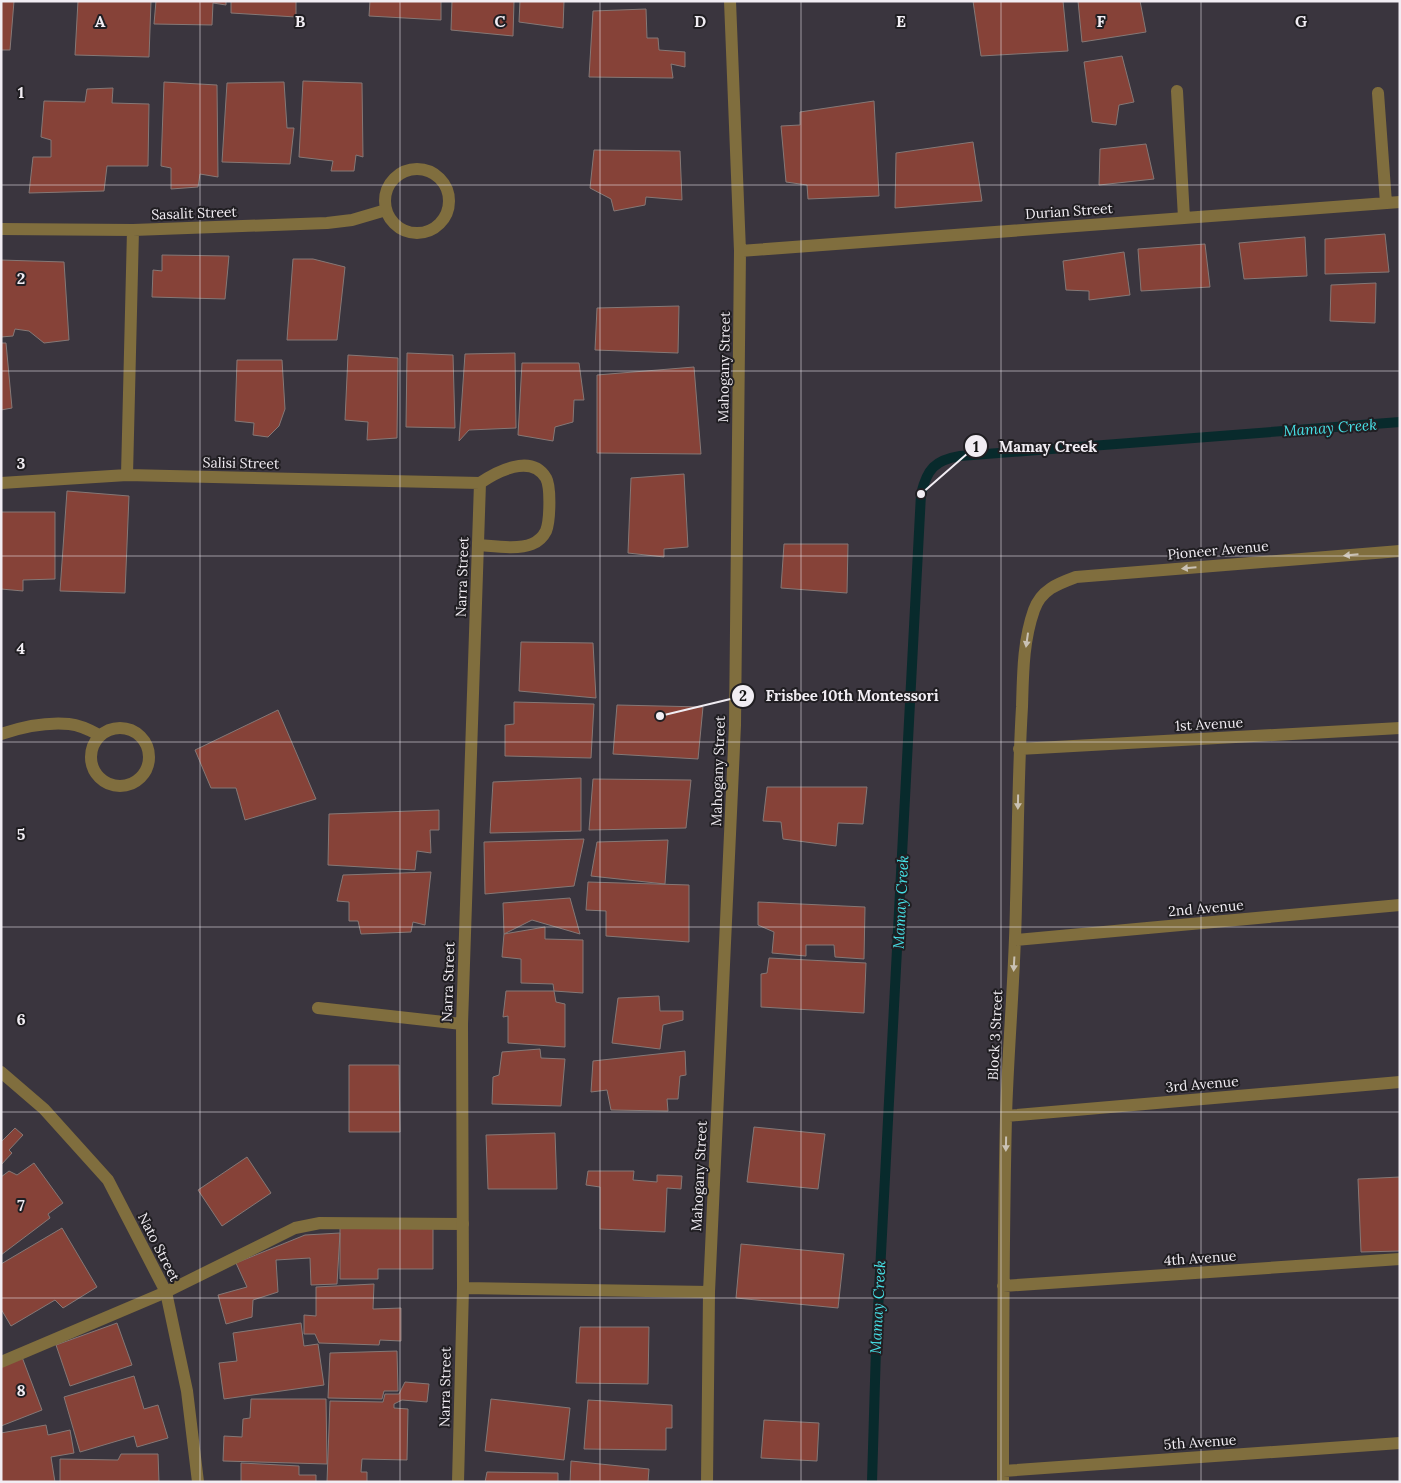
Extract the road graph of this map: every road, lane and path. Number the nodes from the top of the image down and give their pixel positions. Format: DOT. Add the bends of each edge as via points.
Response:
graph roads {
  1 [pos="730,1"];
  2 [pos="1177,91"];
  3 [pos="1378,93"];
  4 [pos="1400,202"];
  5 [pos="1386,203"];
  6 [pos="386,210"];
  7 [pos="1184,218"];
  8 [pos="1,229"];
  9 [pos="134,230"];
  10 [pos="740,251"];
  11 [pos="127,476"];
  12 [pos="1,482"];
  13 [pos="480,483"];
  14 [pos="478,545"];
  15 [pos="1400,551"];
  16 [pos="1042,594"];
  17 [pos="1400,728"];
  18 [pos="1,734"];
  19 [pos="99,735"];
  20 [pos="1019,749"];
  21 [pos="1400,905"];
  22 [pos="1016,940"];
  23 [pos="318,1008"];
  24 [pos="462,1024"];
  25 [pos="1,1072"];
  26 [pos="1400,1082"];
  27 [pos="1006,1116"];
  28 [pos="463,1224"];
  29 [pos="1400,1259"];
  30 [pos="1003,1286"];
  31 [pos="463,1288"];
  32 [pos="166,1292"];
  33 [pos="709,1292"];
  34 [pos="1,1362"];
  35 [pos="1400,1443"];
  36 [pos="1003,1477"];
  37 [pos="198,1482"];
  38 [pos="458,1482"];
  39 [pos="708,1482"];
  1 -- 10 [label="street, Mahogany Street"];
  2 -- 7 [label="street"];
  3 -- 5 [label="street"];
  4 -- 5 [label="street, Durian Street"];
  5 -- 7 [label="street, Durian Street"];
  6 -- 6 [label="street" via="387,188 405,171 431,172 440,179 449,194 445,216 435,228 426,232 414,234 399,228"];
  6 -- 9 [label="street, Sasalit Street" via="327,223"];
  7 -- 10 [label="street, Durian Street"];
  8 -- 9 [label="street, Sasalit Street"];
  9 -- 11 [label="street"];
  10 -- 33 [label="street, Mahogany Street" via="735,725"];
  11 -- 12 [label="street, Salisi Street"];
  11 -- 13 [label="street, Salisi Street"];
  13 -- 14 [label="street, Narra Street"];
  13 -- 14 [label="street" via="509,467 538,470 547,479 549,488 548,520 546,531 531,544"];
  14 -- 24 [label="street, Narra Street"];
  15 -- 16 [label="street, Pioneer Avenue, one-way" via="1076,577 1054,585"];
  16 -- 20 [label="street, Block 3 Street, one-way" via="1027,633"];
  17 -- 20 [label="street, 1st Avenue"];
  18 -- 19 [label="street" via="46,724 69,724"];
  19 -- 19 [label="street" via="90,754 96,774 114,786 124,786 140,778 149,760 146,743 140,735 122,727 111,728"];
  20 -- 22 [label="street, Block 3 Street, one-way"];
  21 -- 22 [label="street, 2nd Avenue"];
  22 -- 27 [label="street, Block 3 Street, one-way"];
  23 -- 24 [label="street"];
  24 -- 28 [label="street, Narra Street"];
  25 -- 32 [label="street, Nato Street" via="44,1109 108,1180"];
  26 -- 27 [label="street, 3rd Avenue"];
  27 -- 30 [label="street, Block 3 Street, one-way"];
  28 -- 31 [label="street, Narra Street"];
  28 -- 32 [label="street" via="308,1225 295,1228"];
  29 -- 30 [label="street, 4th Avenue"];
  30 -- 36 [label="street, Block 3 Street"];
  31 -- 33 [label="street"];
  31 -- 38 [label="street, Narra Street"];
  32 -- 34 [label="street"];
  32 -- 37 [label="street, Nato Street" via="187,1391"];
  33 -- 39 [label="street, Mahogany Street"];
  35 -- 36 [label="street, 5th Avenue"];
}
